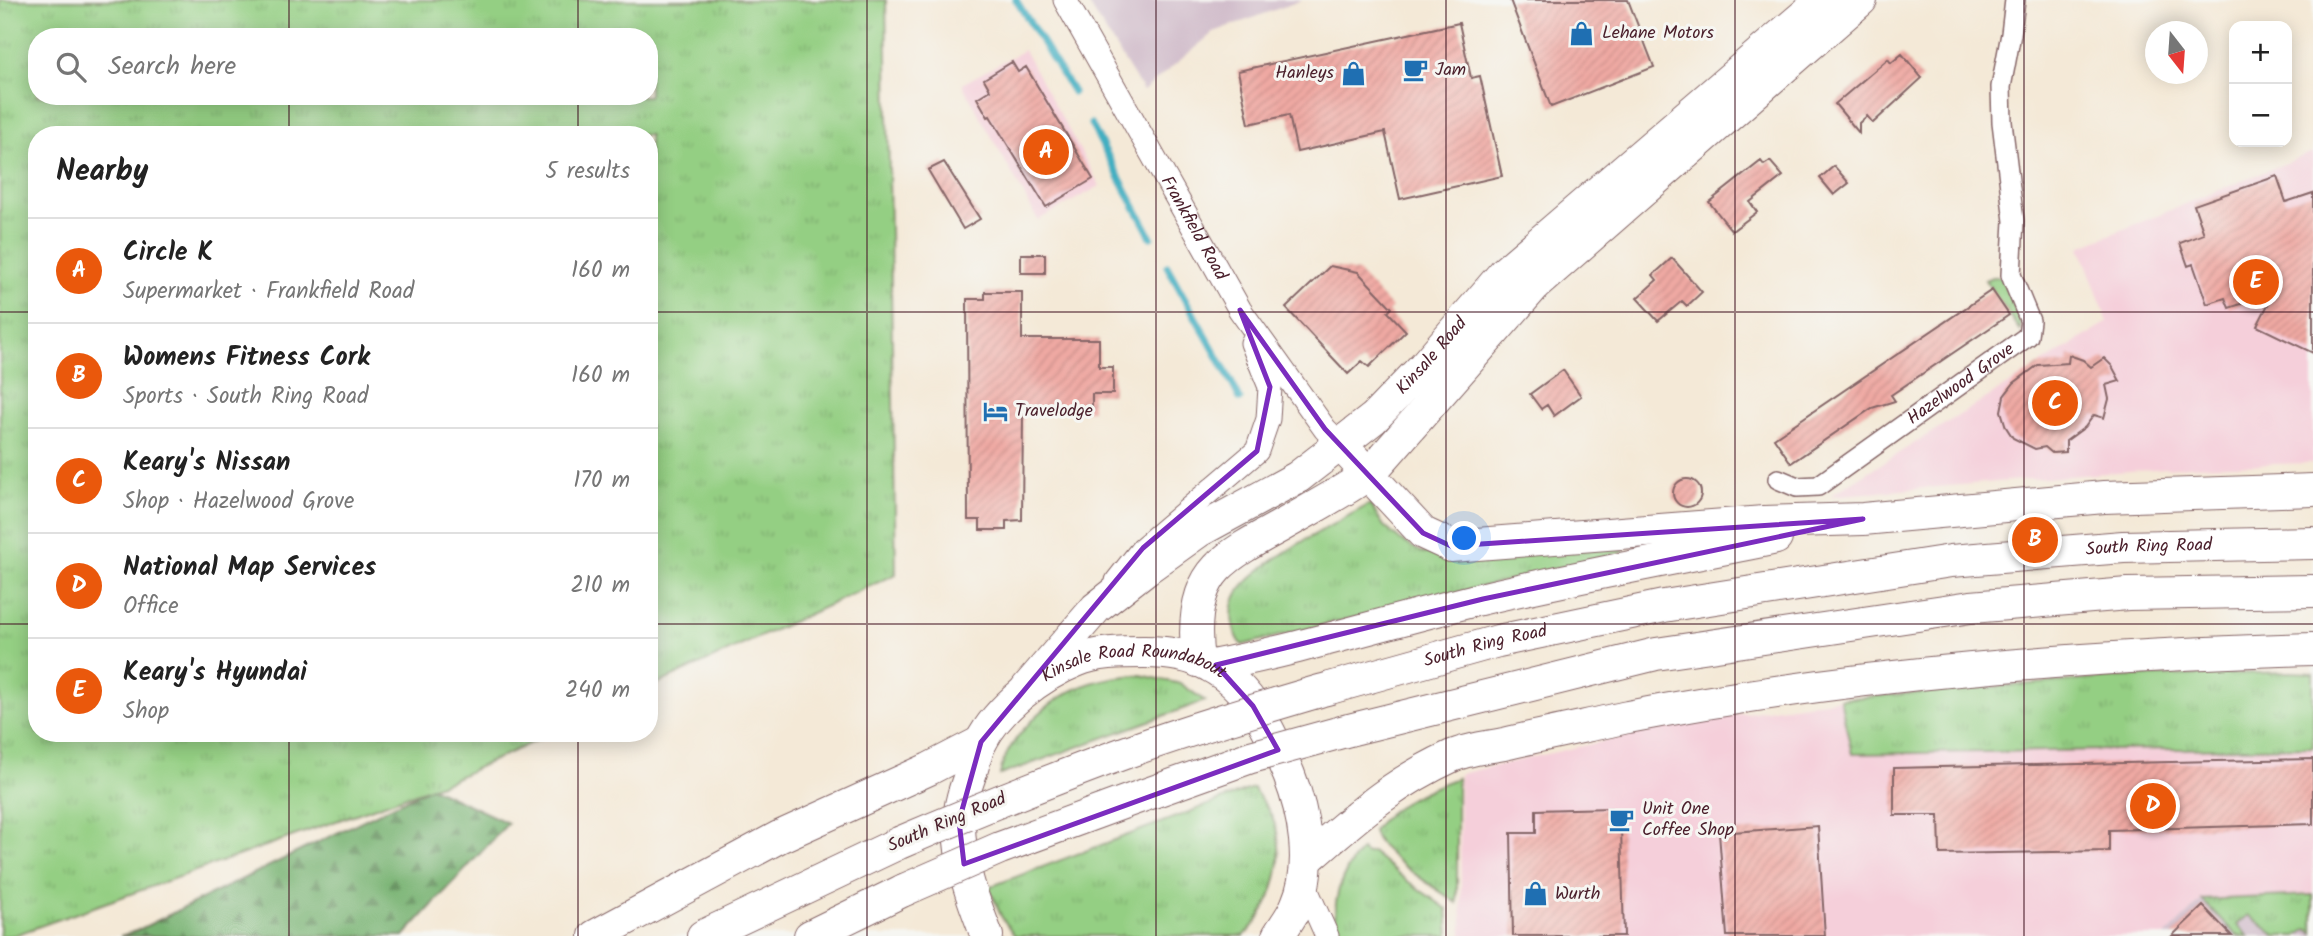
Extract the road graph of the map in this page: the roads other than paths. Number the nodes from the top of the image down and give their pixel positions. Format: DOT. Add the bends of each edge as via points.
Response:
graph roads {
  1 [pos="1065,0"];
  2 [pos="1822,0"];
  3 [pos="1861,0"];
  4 [pos="2015,0"];
  5 [pos="1240,310"];
  6 [pos="1342,446"];
  7 [pos="1370,473"];
  8 [pos="1778,479"];
  9 [pos="2313,491"];
  10 [pos="1863,519"];
  11 [pos="2313,543"];
  12 [pos="2313,591"];
  13 [pos="1096,608"];
  14 [pos="2313,649"];
  15 [pos="1205,663"];
  16 [pos="1027,688"];
  17 [pos="981,742"];
  18 [pos="1305,871"];
  19 [pos="595,936"];
  20 [pos="703,936"];
  21 [pos="810,936"];
  22 [pos="987,936"];
  23 [pos="1278,936"];
  24 [pos="1328,936"];
  1 -- 5 [label="street, Frankfield Road"];
  2 -- 6 [label="highway, Kinsale Road" via="1504,273 1424,366"];
  3 -- 7 [label="highway, Kinsale Road" via="1534,286"];
  4 -- 8 [label="street, Hazelwood Grove" via="2001,87 2001,122 2014,221 2011,275 2030,321 2028,336 1818,486 1797,487"];
  5 -- 6 [label="street, Frankfield Road"];
  5 -- 13 [label="street" via="1270,387 1268,419 1257,451 1143,548"];
  6 -- 7 [label="highway"];
  6 -- 13 [label="highway, Kinsale Road" via="1298,477 1199,531"];
  7 -- 10 [label="highway" via="1423,533 1451,546"];
  7 -- 15 [label="highway, Kinsale Road" via="1217,568 1202,592 1195,623"];
  9 -- 10 [label="highway" via="2104,497"];
  10 -- 15 [label="highway" via="1483,599 1268,655"];
  11 -- 20 [label="highway, South Ring Road, bridge" via="2123,547 1951,561 1664,606 1498,641 1229,717 1014,794"];
  12 -- 21 [label="highway, bridge" via="2129,594 1971,607 1656,654 1251,757 1000,848"];
  13 -- 16 [label="highway, Kinsale Road"];
  14 -- 18 [label="highway" via="2065,661 1861,679 1720,699 1567,729 1456,754 1414,775 1380,796"];
  15 -- 16 [label="highway, Kinsale Road Roundabout" via="1163,652 1118,652 1077,660"];
  15 -- 18 [label="highway, Kinsale Road Roundabout" via="1234,684 1271,732 1297,794"];
  16 -- 17 [label="highway, Kinsale Road Roundabout"];
  17 -- 19 [label="highway" via="779,837"];
  17 -- 22 [label="highway, Kinsale Road Roundabout" via="962,797 959,821 971,893"];
  18 -- 23 [label="highway, Kinsale Road Roundabout" via="1298,904"];
  18 -- 24 [label="street"];
}
